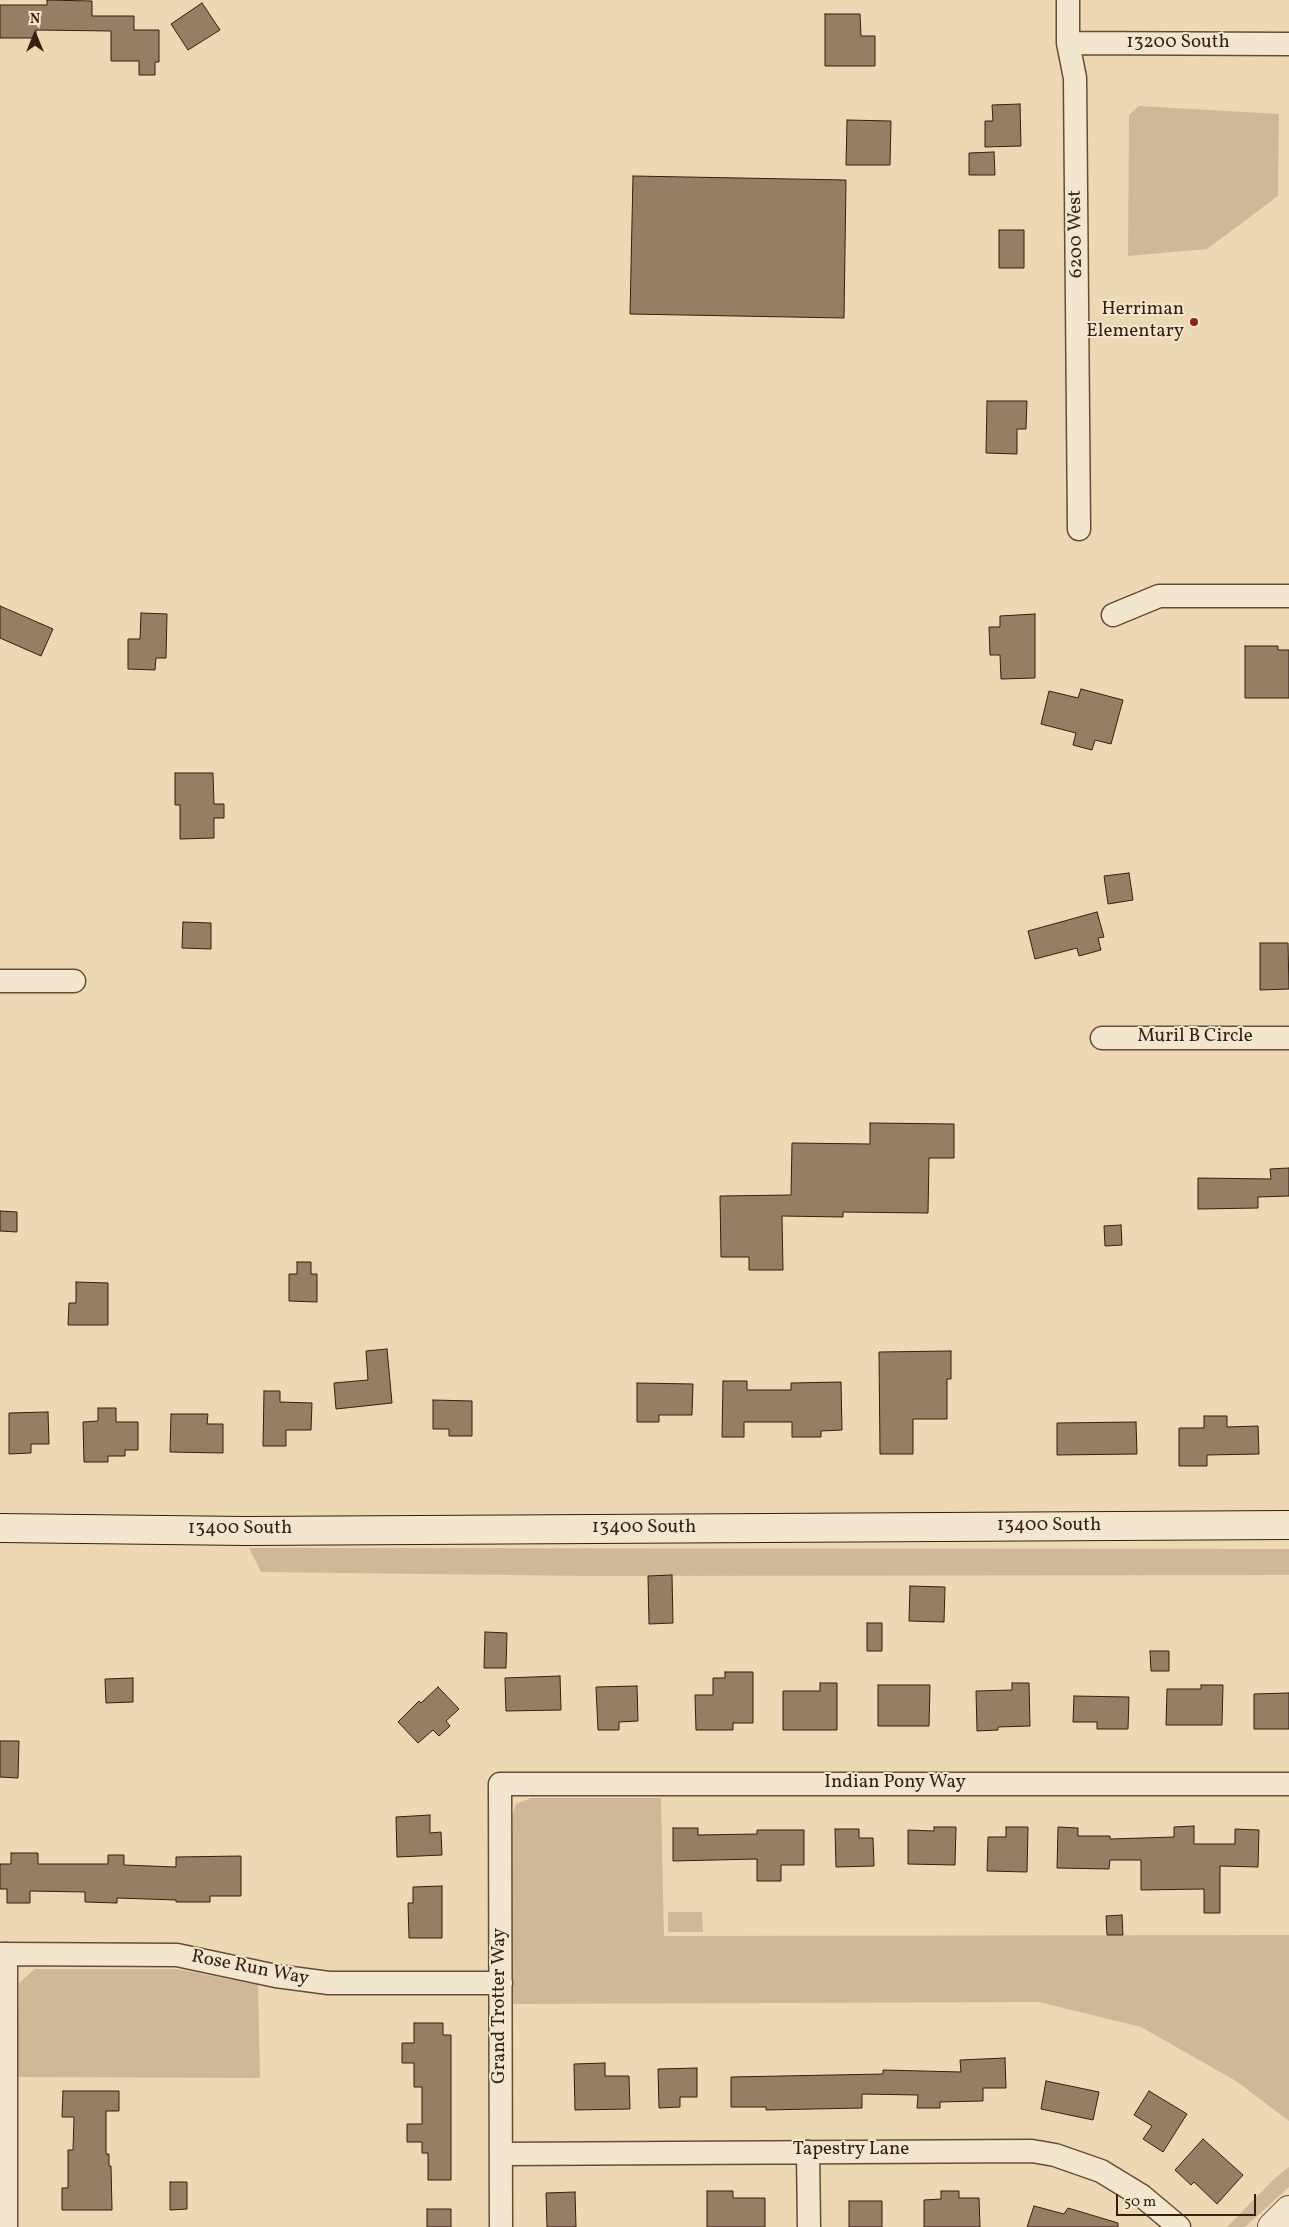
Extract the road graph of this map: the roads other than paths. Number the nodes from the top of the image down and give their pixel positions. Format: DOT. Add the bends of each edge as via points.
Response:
graph roads {
  1 [pos="1068,0"];
  2 [pos="1068,43"];
  3 [pos="1289,44"];
  4 [pos="1079,529"];
  5 [pos="1289,596"];
  6 [pos="1113,615"];
  7 [pos="0,981"];
  8 [pos="74,981"];
  9 [pos="1102,1038"];
  10 [pos="1289,1038"];
  11 [pos="1289,1525"];
  12 [pos="0,1528"];
  13 [pos="500,1784"];
  14 [pos="1289,1784"];
  15 [pos="3,1954"];
  16 [pos="500,1983"];
  17 [pos="808,2152"];
  18 [pos="501,2154"];
  19 [pos="1289,2210"];
  20 [pos="6,2227"];
  21 [pos="501,2227"];
  22 [pos="809,2227"];
  23 [pos="1179,2227"];
  24 [pos="1272,2227"];
  1 -- 2 [label="street, 6200 West"];
  2 -- 3 [label="street, 13200 South"];
  2 -- 4 [label="street, 6200 West" via="1075,78"];
  5 -- 6 [label="street" via="1159,596"];
  7 -- 8 [label="street"];
  9 -- 10 [label="street, Muril B Circle"];
  11 -- 12 [label="main road, 13400 South" via="266,1531"];
  13 -- 14 [label="street, Indian Pony Way"];
  13 -- 16 [label="street, Grand Trotter Way"];
  15 -- 16 [label="street, Rose Run Way" via="177,1955 329,1983"];
  15 -- 20 [label="street"];
  16 -- 18 [label="street, Grand Trotter Way"];
  17 -- 18 [label="street, Tapestry Lane"];
  17 -- 22 [label="street"];
  17 -- 23 [label="street, Tapestry Lane" via="1007,2150 1055,2155 1122,2182"];
  18 -- 21 [label="street, Grand Trotter Way"];
  19 -- 24 [label="main road"];
}
